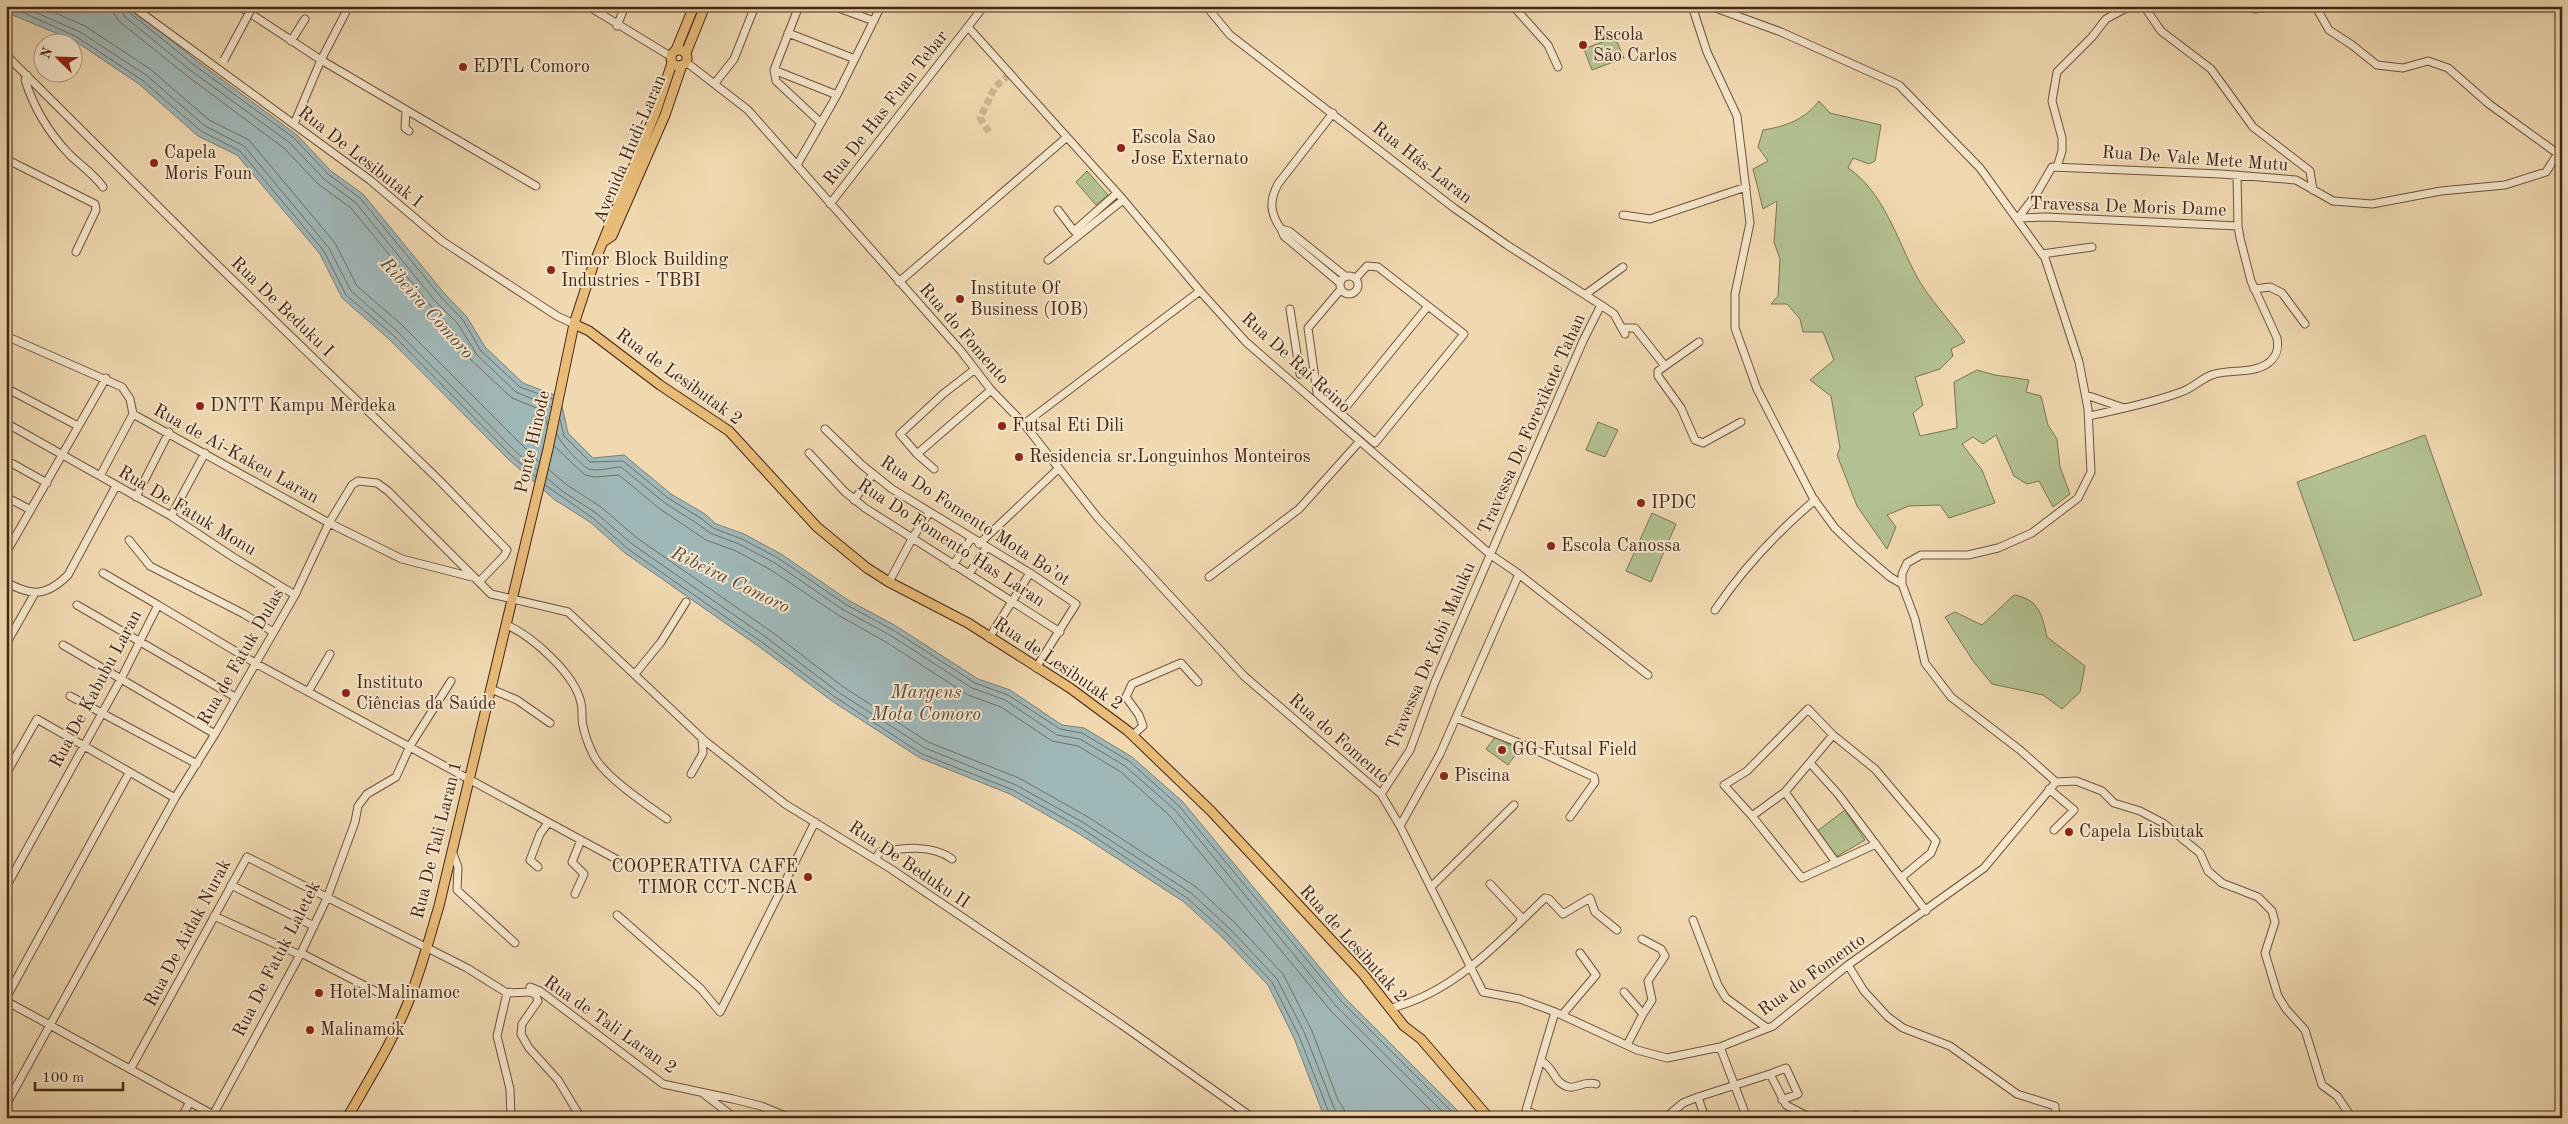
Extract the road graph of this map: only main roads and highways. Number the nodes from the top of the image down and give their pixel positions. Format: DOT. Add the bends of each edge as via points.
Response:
graph roads {
  1 [pos="694,6"];
  2 [pos="705,6"];
  3 [pos="673,56"];
  4 [pos="685,60"];
  5 [pos="660,113"];
  6 [pos="574,324"];
  7 [pos="523,556"];
  8 [pos="347,1118"];
  9 [pos="1489,1118"];
  1 -- 3 [label="main road"];
  2 -- 4 [label="main road, Avenida Hudi-Laran"];
  3 -- 4 [label="main road" via="678,66"];
  3 -- 4 [label="main road" via="682,50"];
  3 -- 5 [label="main road"];
  4 -- 5 [label="main road, Avenida Hudi-Laran"];
  5 -- 6 [label="main road, Ponte Hinode" via="603,242"];
  6 -- 7 [label="main road, Ponte Hinode"];
  6 -- 9 [label="main road, Rua de Lesibutak 2" via="589,331 660,385 729,430 842,550 889,582 968,622 1070,688 1133,735 1211,811 1392,1008 1404,1026 1422,1039"];
  7 -- 8 [label="main road, Rua De Tali Laran 1" via="452,851 411,996 380,1062"];
}
